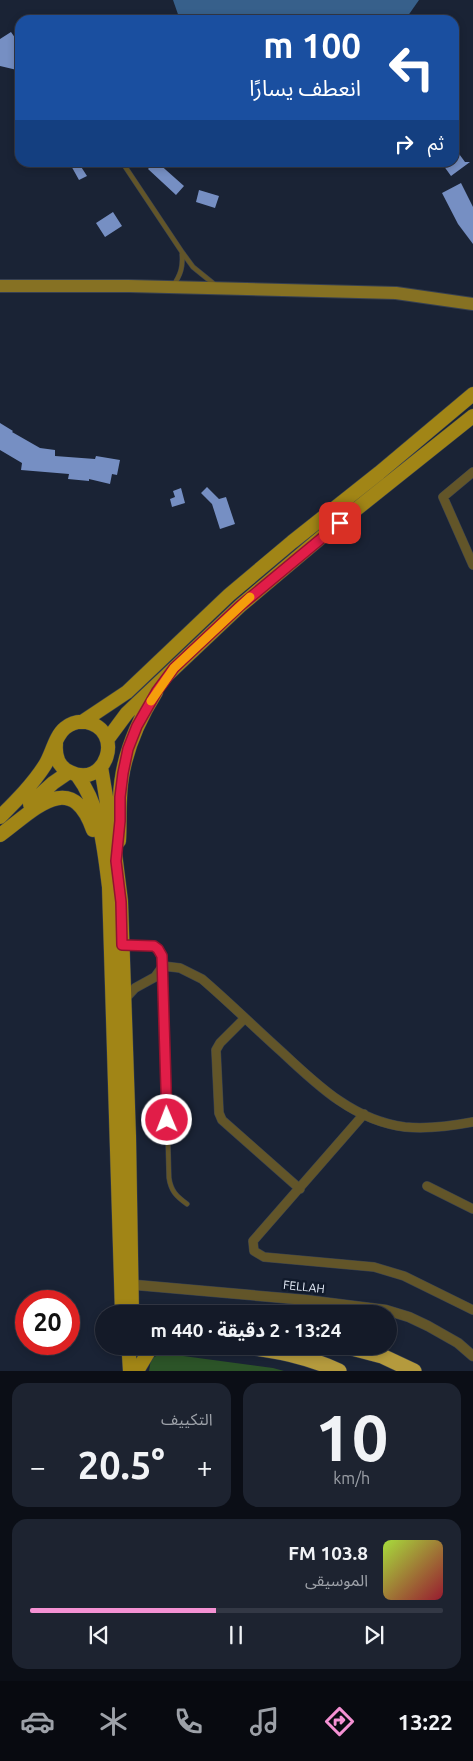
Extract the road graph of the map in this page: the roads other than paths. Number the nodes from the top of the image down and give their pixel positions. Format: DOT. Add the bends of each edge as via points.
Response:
graph roads {
  1 [pos="125,167"];
  2 [pos="182,252"];
  3 [pos="0,286"];
  4 [pos="172,288"];
  5 [pos="222,289"];
  6 [pos="473,304"];
  7 [pos="473,394"];
  8 [pos="473,416"];
  9 [pos="473,472"];
  10 [pos="472,560"];
  11 [pos="174,668"];
  12 [pos="82,722"];
  13 [pos="108,740"];
  14 [pos="56,744"];
  15 [pos="101,767"];
  16 [pos="73,773"];
  17 [pos="0,817"];
  18 [pos="0,835"];
  19 [pos="111,863"];
  20 [pos="122,945"];
  21 [pos="163,966"];
  22 [pos="124,1000"];
  23 [pos="244,1018"];
  24 [pos="364,1114"];
  25 [pos="473,1122"];
  26 [pos="427,1186"];
  27 [pos="300,1189"];
  28 [pos="187,1204"];
  29 [pos="473,1209"];
  30 [pos="126,1284"];
  31 [pos="128,1305"];
  32 [pos="473,1310"];
  33 [pos="129,1355"];
  34 [pos="145,1355"];
  35 [pos="292,1355"];
  36 [pos="378,1355"];
  37 [pos="473,1356"];
  38 [pos="130,1371"];
  39 [pos="137,1371"];
  40 [pos="339,1371"];
  41 [pos="414,1371"];
  1 -- 2 [label="lane"];
  2 -- 4 [label="lane" via="183,267"];
  2 -- 5 [label="lane" via="207,280"];
  3 -- 4 [label="main road"];
  4 -- 5 [label="main road"];
  5 -- 6 [label="main road" via="396,293"];
  7 -- 12 [label="main road" via="229,595 127,692"];
  8 -- 11 [label="main road" via="260,588"];
  9 -- 10 [label="street" via="444,497"];
  11 -- 13 [label="main road" via="127,713"];
  11 -- 19 [label="main road" via="148,705 128,749 120,797 120,821"];
  12 -- 13 [label="main road" via="95,725"];
  12 -- 14 [label="main road" via="65,728"];
  13 -- 15 [label="main road" via="108,754"];
  14 -- 16 [label="main road" via="62,767"];
  14 -- 17 [label="main road" via="36,777"];
  15 -- 16 [label="main road" via="90,774"];
  15 -- 19 [label="main road"];
  16 -- 18 [label="main road" via="41,793"];
  16 -- 19 [label="main road" via="84,784"];
  18 -- 19 [label="main road" via="41,804 58,798 67,799 75,802 87,815"];
  19 -- 20 [label="main road" via="121,902"];
  19 -- 30 [label="main road"];
  20 -- 21 [label="street" via="154,946 160,952"];
  20 -- 22 [label="main road"];
  21 -- 22 [label="street" via="155,977"];
  21 -- 23 [label="street" via="195,974"];
  21 -- 28 [label="lane" via="168,1178 175,1195"];
  22 -- 30 [label="main road"];
  23 -- 24 [label="street" via="320,1088"];
  23 -- 27 [label="street" via="216,1050 219,1113 222,1120"];
  24 -- 25 [label="street" via="405,1127"];
  24 -- 27 [label="street"];
  26 -- 29 [label="street"];
  27 -- 32 [label="street" via="253,1241 254,1251 264,1257 374,1267 404,1276"];
  30 -- 31 [label="main road"];
  30 -- 37 [label="street, FELLAH" via="386,1310 428,1326"];
  33 -- 38 [label="main road"];
  34 -- 39 [label="main road"];
  35 -- 40 [label="highway"];
  36 -- 41 [label="highway"];
}
